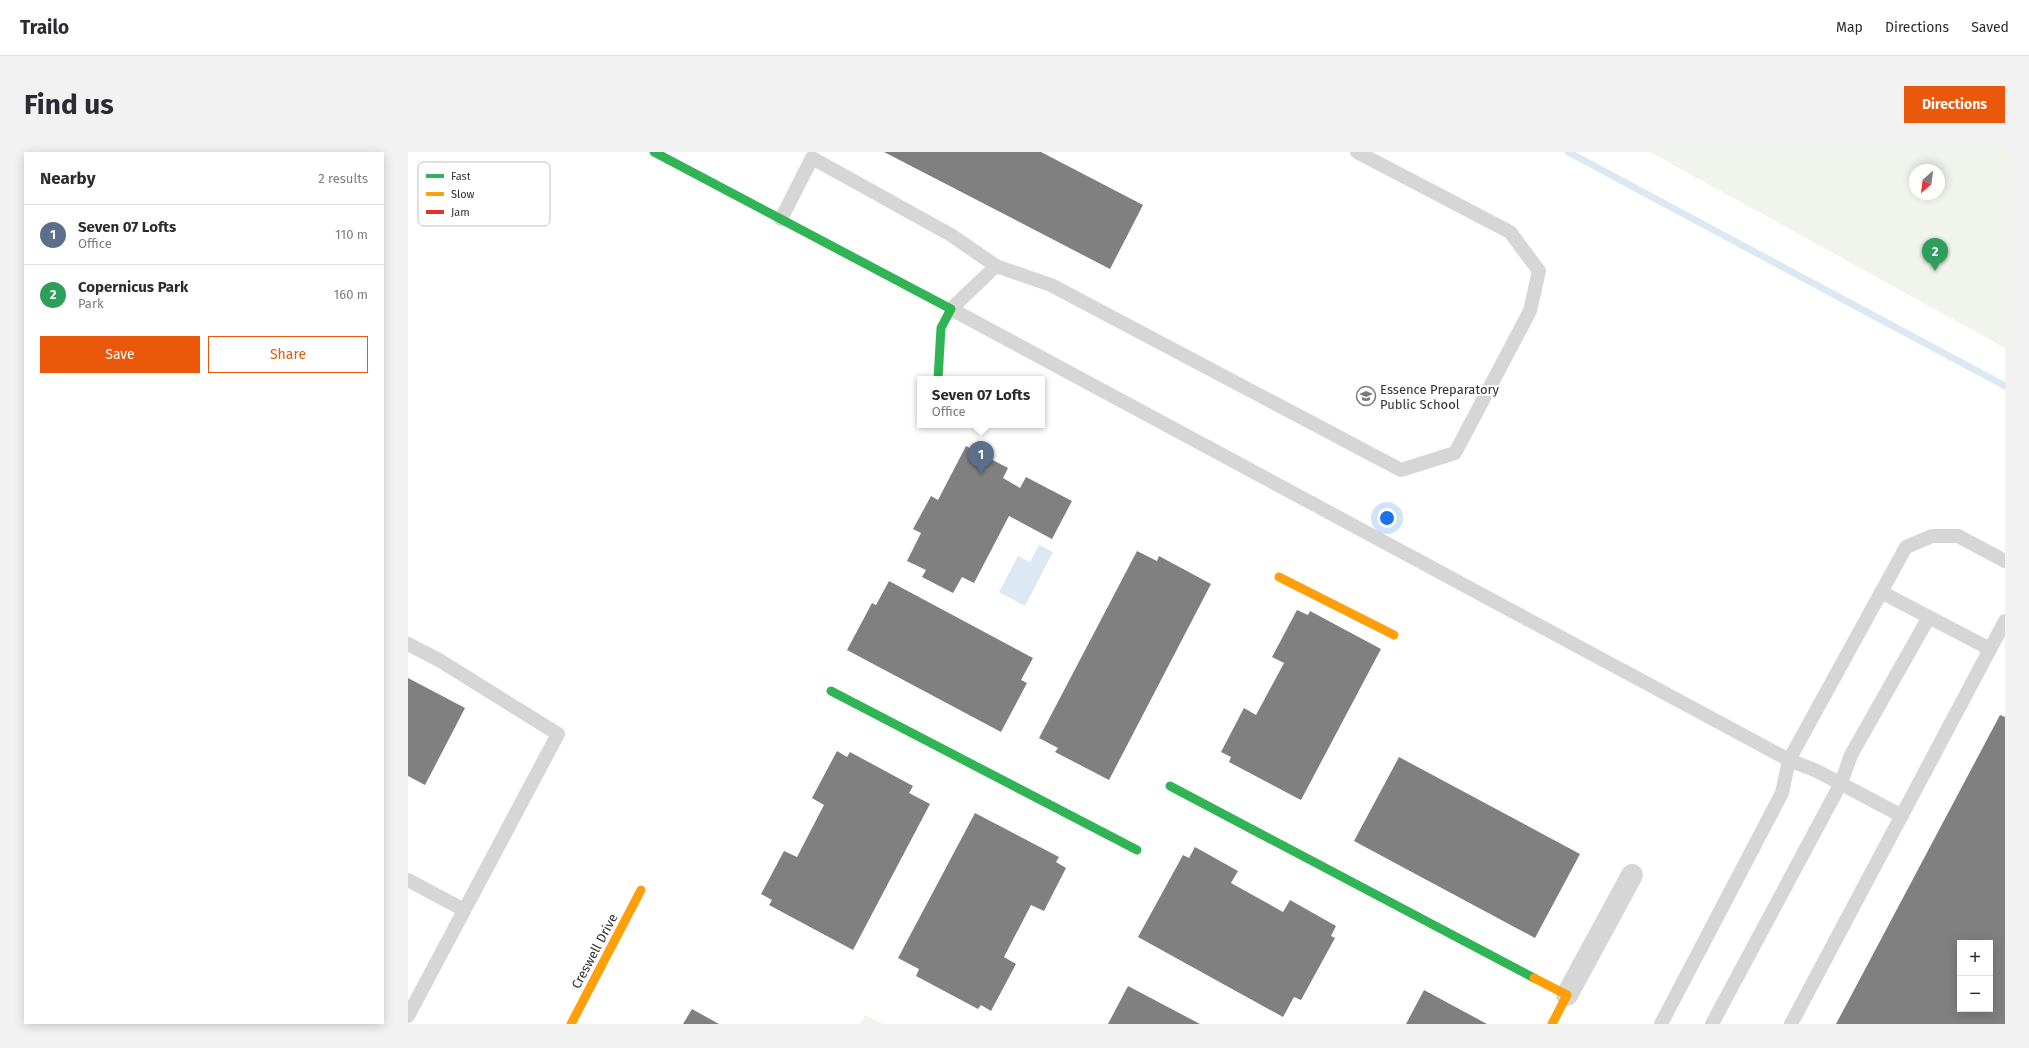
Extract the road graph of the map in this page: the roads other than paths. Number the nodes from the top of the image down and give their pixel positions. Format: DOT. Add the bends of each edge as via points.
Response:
graph roads {
  1 [pos="654,152"];
  2 [pos="1356,152"];
  3 [pos="781,219"];
  4 [pos="996,266"];
  5 [pos="951,309"];
  6 [pos="937,376"];
  7 [pos="2005,561"];
  8 [pos="1279,577"];
  9 [pos="1881,592"];
  10 [pos="1929,617"];
  11 [pos="2005,621"];
  12 [pos="1394,635"];
  13 [pos="408,644"];
  14 [pos="1990,649"];
  15 [pos="831,691"];
  16 [pos="1789,760"];
  17 [pos="1841,783"];
  18 [pos="1170,786"];
  19 [pos="1902,816"];
  20 [pos="1136,850"];
  21 [pos="1632,875"];
  22 [pos="408,880"];
  23 [pos="641,890"];
  24 [pos="464,910"];
  25 [pos="1567,995"];
  26 [pos="408,1016"];
  27 [pos="571,1024"];
  28 [pos="1552,1024"];
  29 [pos="1661,1024"];
  30 [pos="1712,1024"];
  31 [pos="1791,1024"];
  1 -- 3 [label="street"];
  2 -- 4 [label="lane" via="1510,232 1539,271 1530,311 1455,453 1401,470 1051,285"];
  3 -- 4 [label="lane" via="812,158 951,235"];
  3 -- 5 [label="street"];
  4 -- 5 [label="lane"];
  5 -- 6 [label="street" via="941,327"];
  5 -- 16 [label="lane"];
  7 -- 9 [label="lane" via="1958,536 1932,536 1906,547"];
  8 -- 12 [label="street"];
  9 -- 10 [label="lane"];
  9 -- 16 [label="lane"];
  10 -- 14 [label="lane"];
  10 -- 17 [label="lane" via="1851,755"];
  11 -- 14 [label="lane"];
  13 -- 24 [label="lane" via="439,660 558,734"];
  14 -- 19 [label="lane"];
  15 -- 20 [label="street"];
  16 -- 17 [label="lane"];
  16 -- 29 [label="lane" via="1782,793"];
  17 -- 19 [label="lane"];
  17 -- 30 [label="lane"];
  18 -- 25 [label="street"];
  19 -- 31 [label="lane"];
  21 -- 25 [label="street"];
  22 -- 24 [label="lane"];
  23 -- 27 [label="street, Creswell Drive"];
  24 -- 26 [label="lane"];
  25 -- 28 [label="street"];
}
